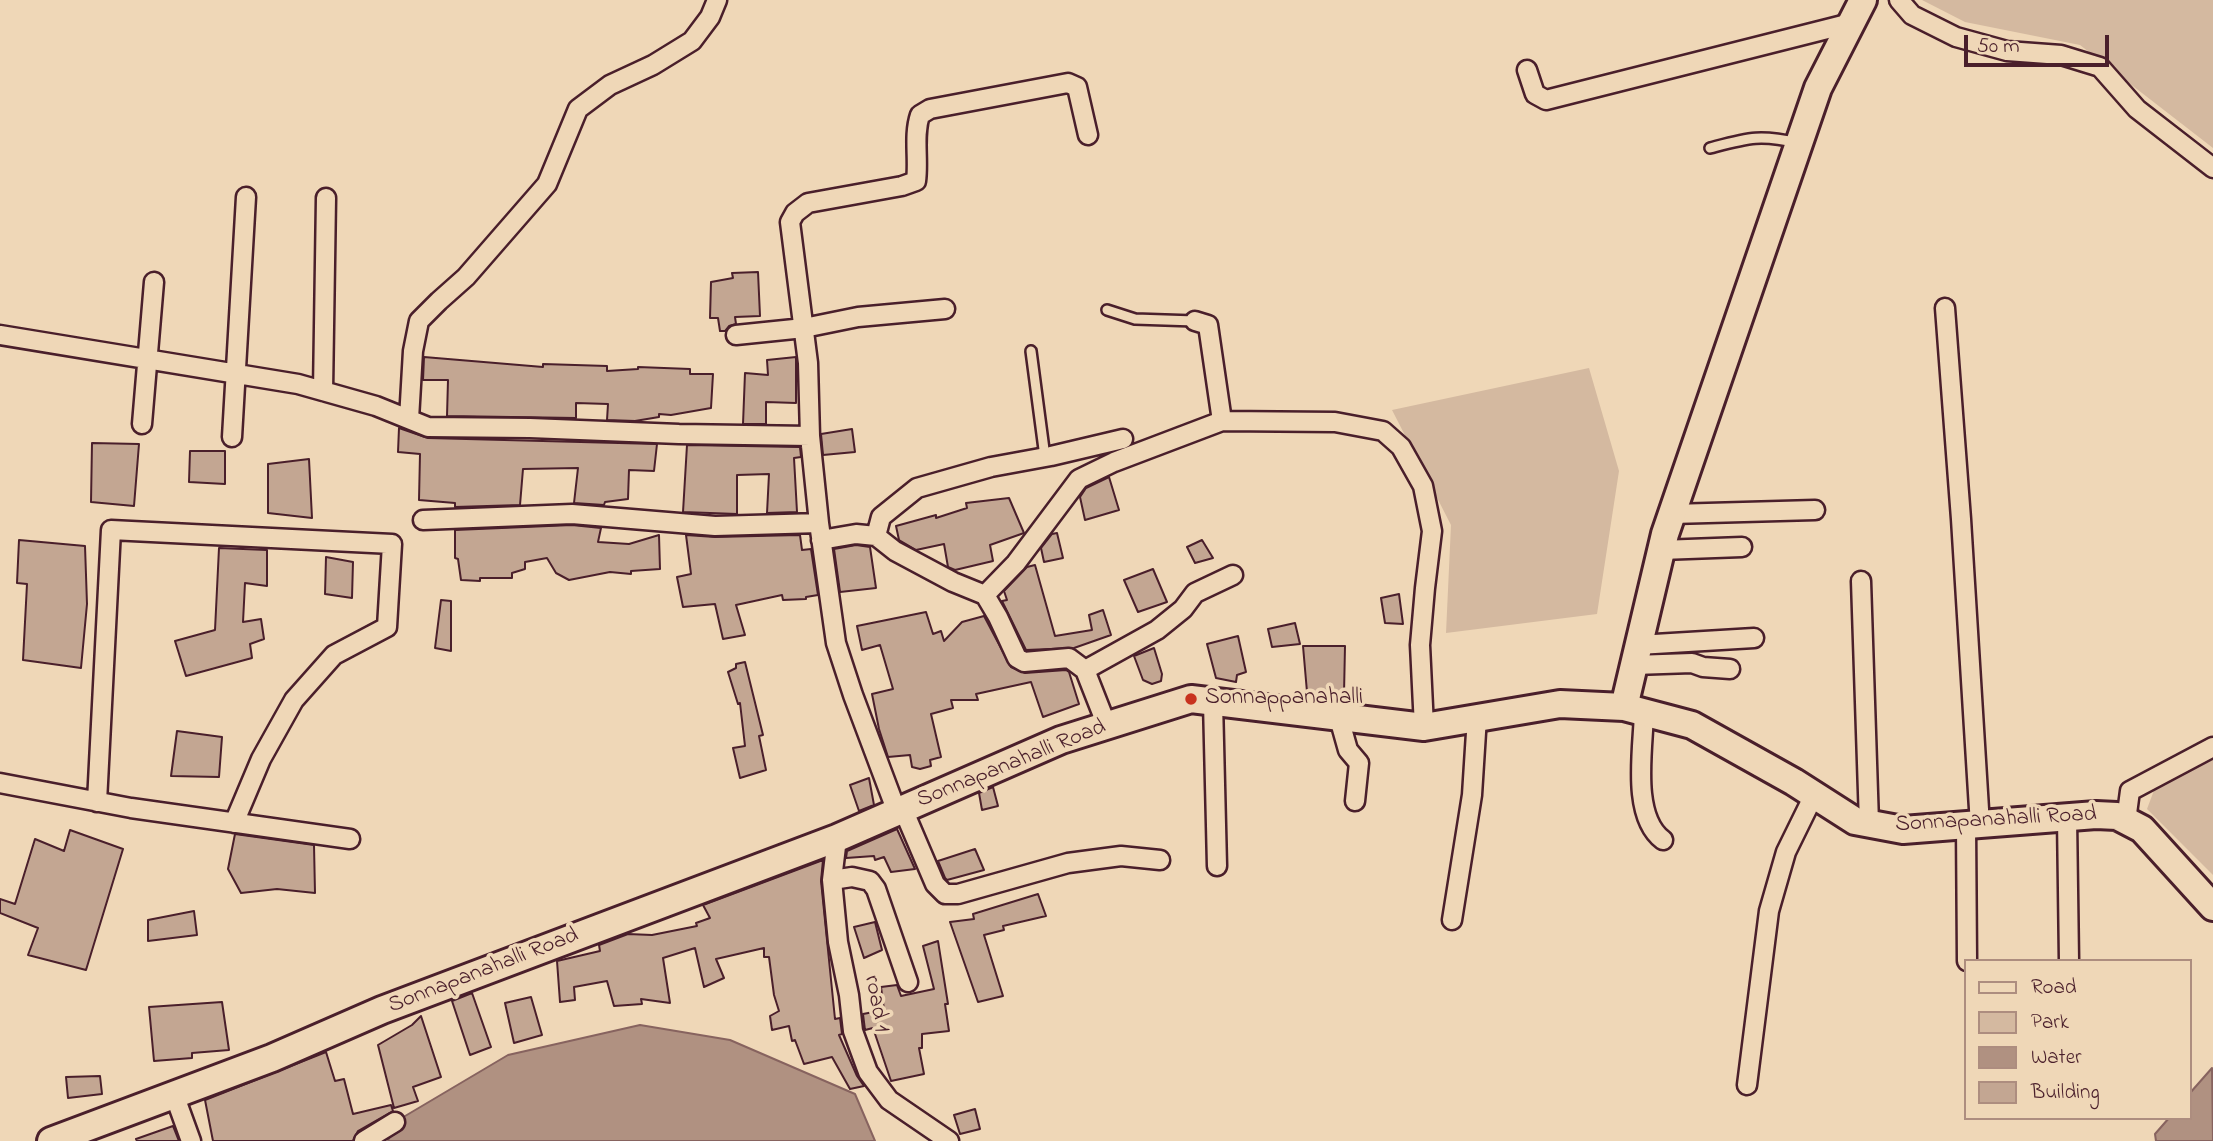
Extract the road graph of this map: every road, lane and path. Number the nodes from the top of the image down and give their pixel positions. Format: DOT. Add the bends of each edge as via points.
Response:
graph roads {
  1 [pos="717,0"];
  2 [pos="1899,0"];
  3 [pos="1857,12"];
  4 [pos="1527,70"];
  5 [pos="1088,135"];
  6 [pos="1799,143"];
  7 [pos="1710,148"];
  8 [pos="2213,168"];
  9 [pos="246,197"];
  10 [pos="326,198"];
  11 [pos="154,282"];
  12 [pos="1945,308"];
  13 [pos="945,309"];
  14 [pos="1107,310"];
  15 [pos="1195,321"];
  16 [pos="804,328"];
  17 [pos="0,335"];
  18 [pos="736,335"];
  19 [pos="1031,352"];
  20 [pos="148,360"];
  21 [pos="236,374"];
  22 [pos="323,391"];
  23 [pos="408,419"];
  24 [pos="1222,421"];
  25 [pos="142,424"];
  26 [pos="810,436"];
  27 [pos="232,437"];
  28 [pos="1123,439"];
  29 [pos="1045,457"];
  30 [pos="1815,510"];
  31 [pos="1672,514"];
  32 [pos="423,520"];
  33 [pos="820,532"];
  34 [pos="876,536"];
  35 [pos="1742,547"];
  36 [pos="1661,550"];
  37 [pos="1233,575"];
  38 [pos="1861,581"];
  39 [pos="985,595"];
  40 [pos="1754,638"];
  41 [pos="1636,655"];
  42 [pos="1085,670"];
  43 [pos="1730,670"];
  44 [pos="1213,702"];
  45 [pos="1634,710"];
  46 [pos="1477,717"];
  47 [pos="1339,718"];
  48 [pos="1107,726"];
  49 [pos="1424,727"];
  50 [pos="2213,747"];
  51 [pos="0,783"];
  52 [pos="1814,795"];
  53 [pos="1355,801"];
  54 [pos="97,802"];
  55 [pos="900,810"];
  56 [pos="2067,818"];
  57 [pos="2126,821"];
  58 [pos="234,823"];
  59 [pos="1869,823"];
  60 [pos="1973,825"];
  61 [pos="837,838"];
  62 [pos="350,839"];
  63 [pos="1663,840"];
  64 [pos="1160,860"];
  65 [pos="1217,866"];
  66 [pos="832,880"];
  67 [pos="2213,906"];
  68 [pos="1452,920"];
  69 [pos="1967,959"];
  70 [pos="2069,959"];
  71 [pos="908,982"];
  72 [pos="1747,1086"];
  73 [pos="174,1094"];
  74 [pos="395,1122"];
  75 [pos="60,1140"];
  76 [pos="191,1141"];
  77 [pos="364,1141"];
  78 [pos="949,1141"];
  1 -- 23 [label="street" via="710,18 692,40 610,85 578,109 547,184 466,277 419,321"];
  2 -- 8 [label="street" via="1912,15 1956,37 2007,51 2061,55 2100,68 2137,109"];
  3 -- 4 [label="street" via="1546,100 1535,94"];
  3 -- 6 [label="street" via="1818,88"];
  5 -- 16 [label="street" via="1077,87 1068,83 930,109 920,115 916,181 808,203 794,213 790,222"];
  6 -- 7 [label="lane" via="1749,137"];
  6 -- 31 [label="street"];
  9 -- 21 [label="street"];
  10 -- 22 [label="street"];
  11 -- 20 [label="street"];
  12 -- 60 [label="street" via="1961,519"];
  13 -- 16 [label="street" via="858,317"];
  14 -- 15 [label="lane" via="1135,319"];
  15 -- 24 [label="street" via="1209,325"];
  16 -- 18 [label="street"];
  16 -- 26 [label="street"];
  17 -- 20 [label="street"];
  19 -- 29 [label="lane"];
  20 -- 21 [label="street"];
  20 -- 25 [label="street"];
  21 -- 22 [label="street"];
  21 -- 27 [label="street"];
  22 -- 23 [label="street"];
  23 -- 26 [label="street" via="428,427"];
  24 -- 39 [label="street" via="1079,480 1016,563"];
  24 -- 49 [label="street" via="1335,422 1383,431 1401,447 1423,486 1432,531 1420,645"];
  26 -- 33 [label="street"];
  28 -- 29 [label="street"];
  29 -- 34 [label="street" via="918,488 881,517"];
  30 -- 31 [label="street"];
  31 -- 36 [label="street"];
  32 -- 33 [label="street" via="572,514"];
  33 -- 34 [label="street"];
  33 -- 55 [label="street" via="836,643"];
  34 -- 39 [label="street" via="895,551"];
  35 -- 36 [label="street"];
  36 -- 41 [label="street"];
  37 -- 42 [label="street" via="1195,593 1157,630"];
  38 -- 59 [label="street"];
  39 -- 42 [label="street" via="1017,658 1024,662 1069,658"];
  40 -- 41 [label="street"];
  41 -- 43 [label="street"];
  41 -- 45 [label="street"];
  42 -- 48 [label="street"];
  44 -- 47 [label="street, Sonnapanahalli Road"];
  44 -- 48 [label="street, Sonnapanahalli Road" via="1191,699"];
  44 -- 65 [label="street"];
  45 -- 46 [label="street, Sonnapanahalli Road" via="1560,704"];
  45 -- 52 [label="street, Sonnapanahalli Road" via="1692,725"];
  45 -- 63 [label="street" via="1642,800 1653,832"];
  46 -- 49 [label="street, Sonnapanahalli Road"];
  46 -- 68 [label="street" via="1472,795"];
  47 -- 49 [label="street, Sonnapanahalli Road"];
  47 -- 53 [label="street" via="1348,750 1359,762"];
  48 -- 55 [label="street, Sonnapanahalli Road" via="1061,740"];
  50 -- 57 [label="street" via="2130,791"];
  51 -- 54 [label="street"];
  52 -- 59 [label="street, Sonnapanahalli Road" via="1855,821"];
  52 -- 72 [label="street" via="1786,852 1769,911"];
  54 -- 58 [label="street"];
  54 -- 58 [label="street" via="111,530 392,544 387,627 334,655 294,700 261,759"];
  55 -- 61 [label="street, Sonnapanahalli Road"];
  55 -- 64 [label="street" via="935,884 945,894 1068,863 1121,856"];
  56 -- 57 [label="street, Sonnapanahalli Road" via="2117,816"];
  56 -- 60 [label="street, Sonnapanahalli Road"];
  56 -- 70 [label="street"];
  57 -- 67 [label="street, Sonnapanahalli Road" via="2142,829"];
  58 -- 62 [label="street"];
  59 -- 60 [label="street, Sonnapanahalli Road" via="1903,830"];
  60 -- 69 [label="street"];
  61 -- 66 [label="street, road 1"];
  61 -- 73 [label="street, Sonnapanahalli Road"];
  66 -- 71 [label="street" via="852,877 870,881 876,889"];
  66 -- 78 [label="street, road 1" via="853,1031 868,1072 889,1100"];
  73 -- 75 [label="street, Sonnapanahalli Road"];
  73 -- 76 [label="street"];
  74 -- 77 [label="street"];
}
